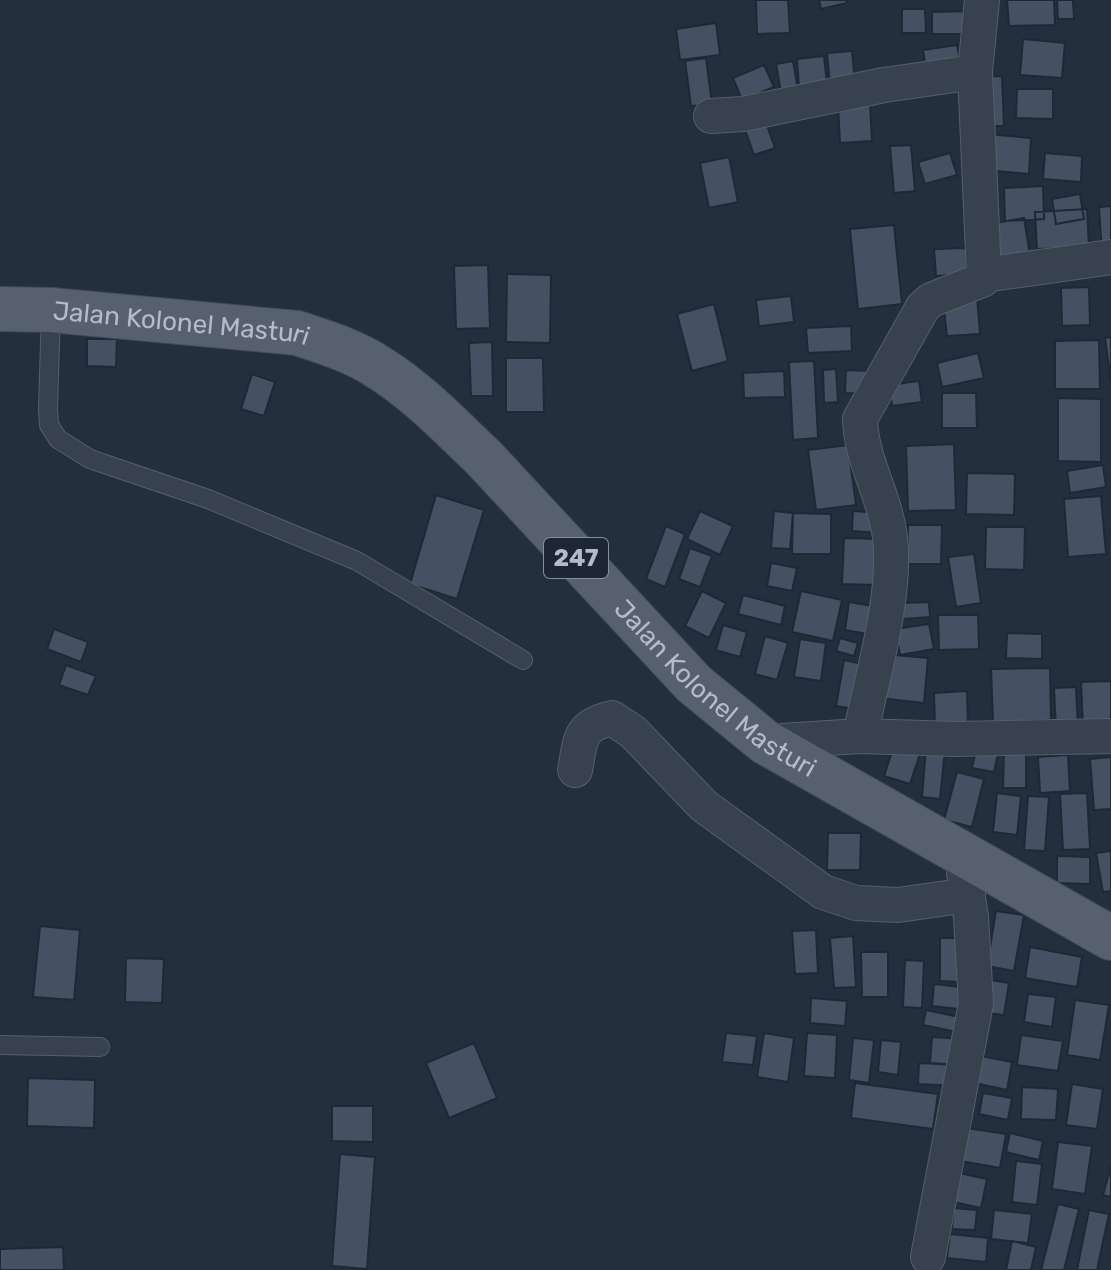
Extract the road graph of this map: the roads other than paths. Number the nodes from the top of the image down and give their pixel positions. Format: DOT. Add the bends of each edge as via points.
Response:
graph roads {
  1 [pos="982,0"];
  2 [pos="975,72"];
  3 [pos="711,116"];
  4 [pos="1111,257"];
  5 [pos="984,275"];
  6 [pos="0,309"];
  7 [pos="51,310"];
  8 [pos="523,660"];
  9 [pos="860,736"];
  10 [pos="1111,736"];
  11 [pos="765,742"];
  12 [pos="575,770"];
  13 [pos="961,852"];
  14 [pos="968,895"];
  15 [pos="1111,938"];
  16 [pos="0,1045"];
  17 [pos="100,1047"];
  18 [pos="928,1257"];
  1 -- 2 [label="street"];
  2 -- 3 [label="street"];
  2 -- 5 [label="street"];
  4 -- 5 [label="street"];
  5 -- 9 [label="street" via="923,307 860,419 860,437 890,538 891,583"];
  6 -- 7 [label="main road, Jalan Kolonel Masturi / 247"];
  7 -- 8 [label="lane" via="48,409 49,425 58,439 90,459 208,499 357,561"];
  7 -- 11 [label="main road, Jalan Kolonel Masturi / 247" via="297,333 377,366 474,448 694,684"];
  9 -- 10 [label="street"];
  9 -- 11 [label="street"];
  11 -- 13 [label="main road, Jalan Kolonel Masturi / 247"];
  12 -- 14 [label="street" via="582,733 593,723 612,718 633,732 704,806 823,892 856,903 898,905"];
  13 -- 14 [label="street"];
  13 -- 15 [label="main road, Jalan Kolonel Masturi / 247"];
  14 -- 18 [label="street" via="976,1003"];
  16 -- 17 [label="lane"];
}
